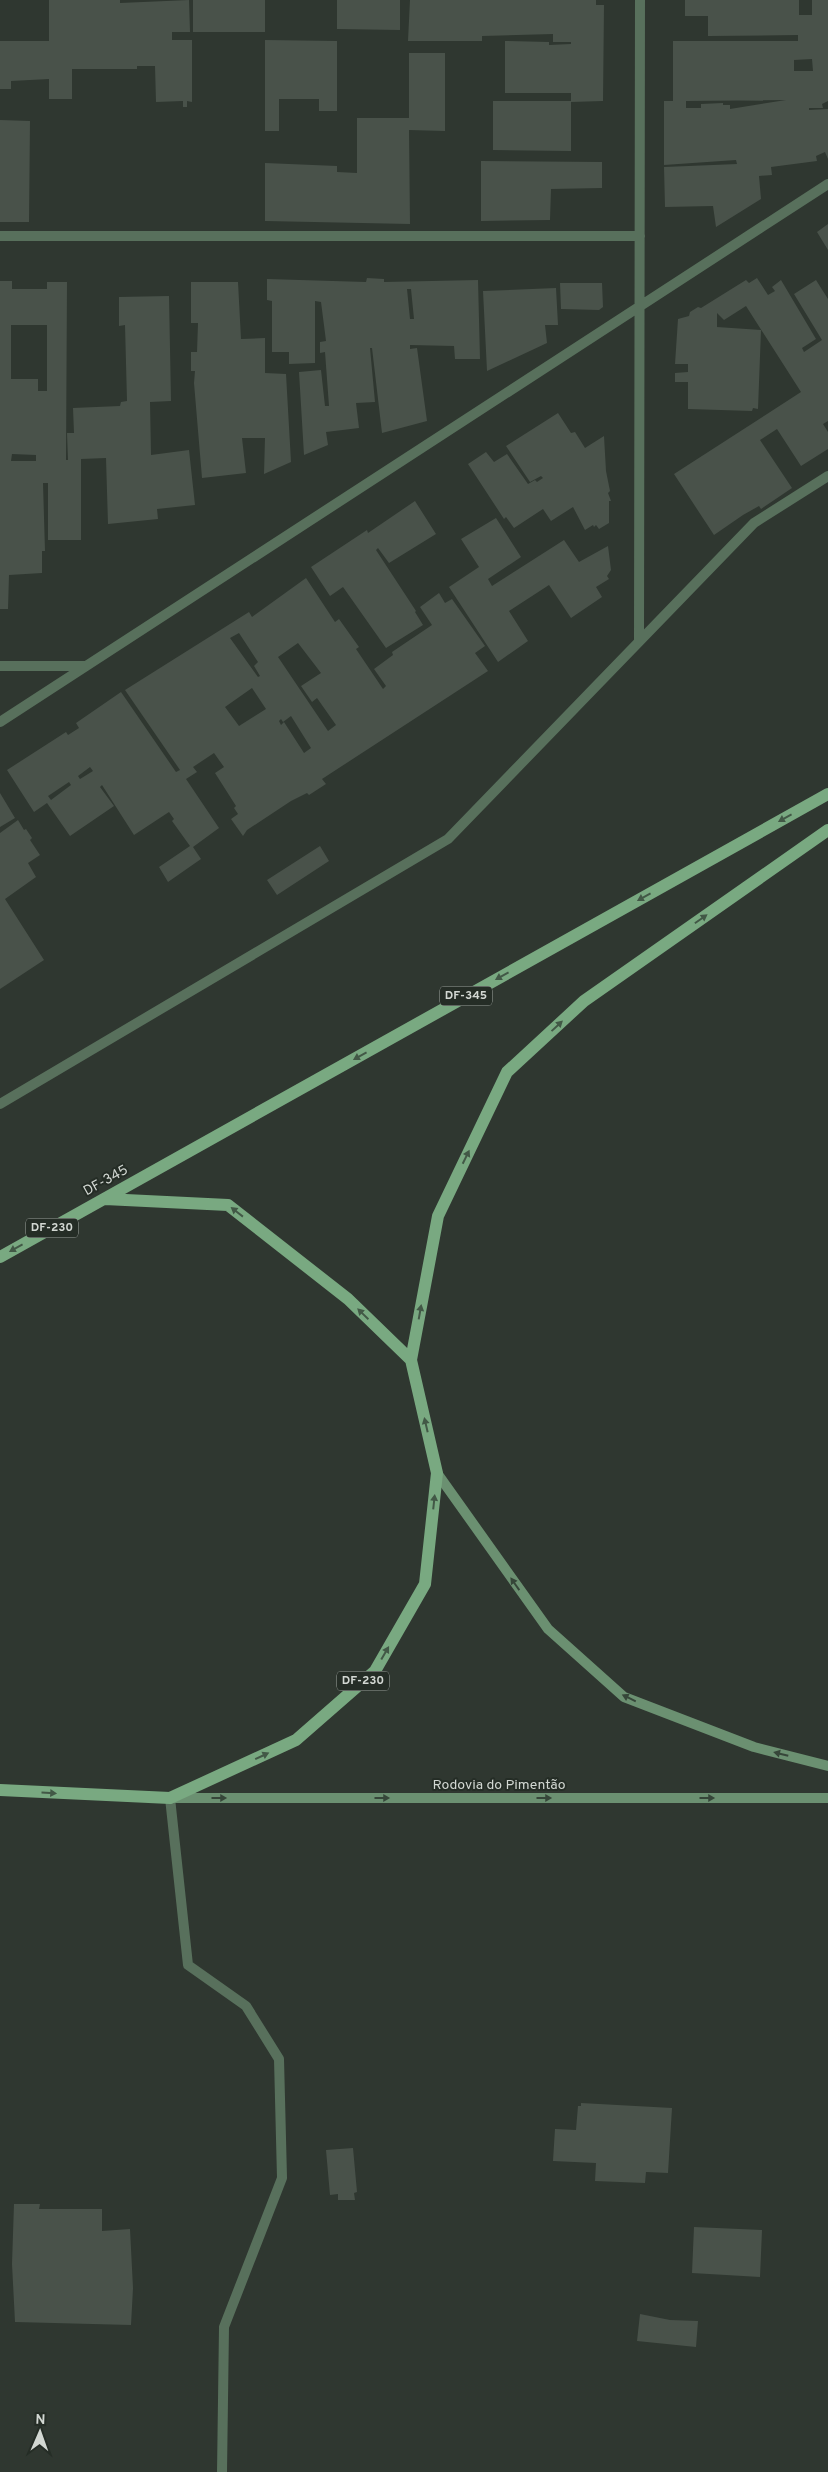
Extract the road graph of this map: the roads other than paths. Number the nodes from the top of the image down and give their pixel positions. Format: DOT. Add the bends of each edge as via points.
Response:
graph roads {
  1 [pos="640,0"];
  2 [pos="828,184"];
  3 [pos="0,236"];
  4 [pos="640,236"];
  5 [pos="640,307"];
  6 [pos="828,476"];
  7 [pos="639,641"];
  8 [pos="0,666"];
  9 [pos="86,666"];
  10 [pos="0,722"];
  11 [pos="828,794"];
  12 [pos="828,830"];
  13 [pos="0,1104"];
  14 [pos="105,1199"];
  15 [pos="0,1257"];
  16 [pos="411,1360"];
  17 [pos="437,1473"];
  18 [pos="828,1766"];
  19 [pos="0,1790"];
  20 [pos="170,1798"];
  21 [pos="828,1798"];
  22 [pos="222,2472"];
  1 -- 4 [label="street"];
  2 -- 5 [label="street"];
  3 -- 4 [label="street"];
  4 -- 5 [label="street"];
  5 -- 7 [label="street"];
  5 -- 9 [label="street"];
  6 -- 7 [label="street" via="754,523"];
  7 -- 13 [label="street" via="448,839"];
  8 -- 9 [label="street"];
  9 -- 10 [label="street"];
  11 -- 14 [label="main road, DF-345 / DF-345, one-way"];
  16 -- 12 [label="main road, one-way" via="438,1216 507,1072 584,1000"];
  14 -- 15 [label="main road, DF-345 / DF-230, one-way"];
  16 -- 14 [label="main road, one-way" via="348,1299 228,1205"];
  17 -- 16 [label="main road, DF-230, one-way"];
  18 -- 17 [label="main road, DF-230, one-way" via="754,1747 624,1697 548,1629"];
  20 -- 17 [label="main road, DF-230, one-way" via="296,1740 375,1671 425,1584"];
  19 -- 20 [label="main road, DF-230, one-way"];
  20 -- 21 [label="main road, Rodovia do Pimentão / DF-230, one-way"];
  20 -- 22 [label="street" via="188,1965 246,2006 279,2059 282,2178 224,2327"];
}
